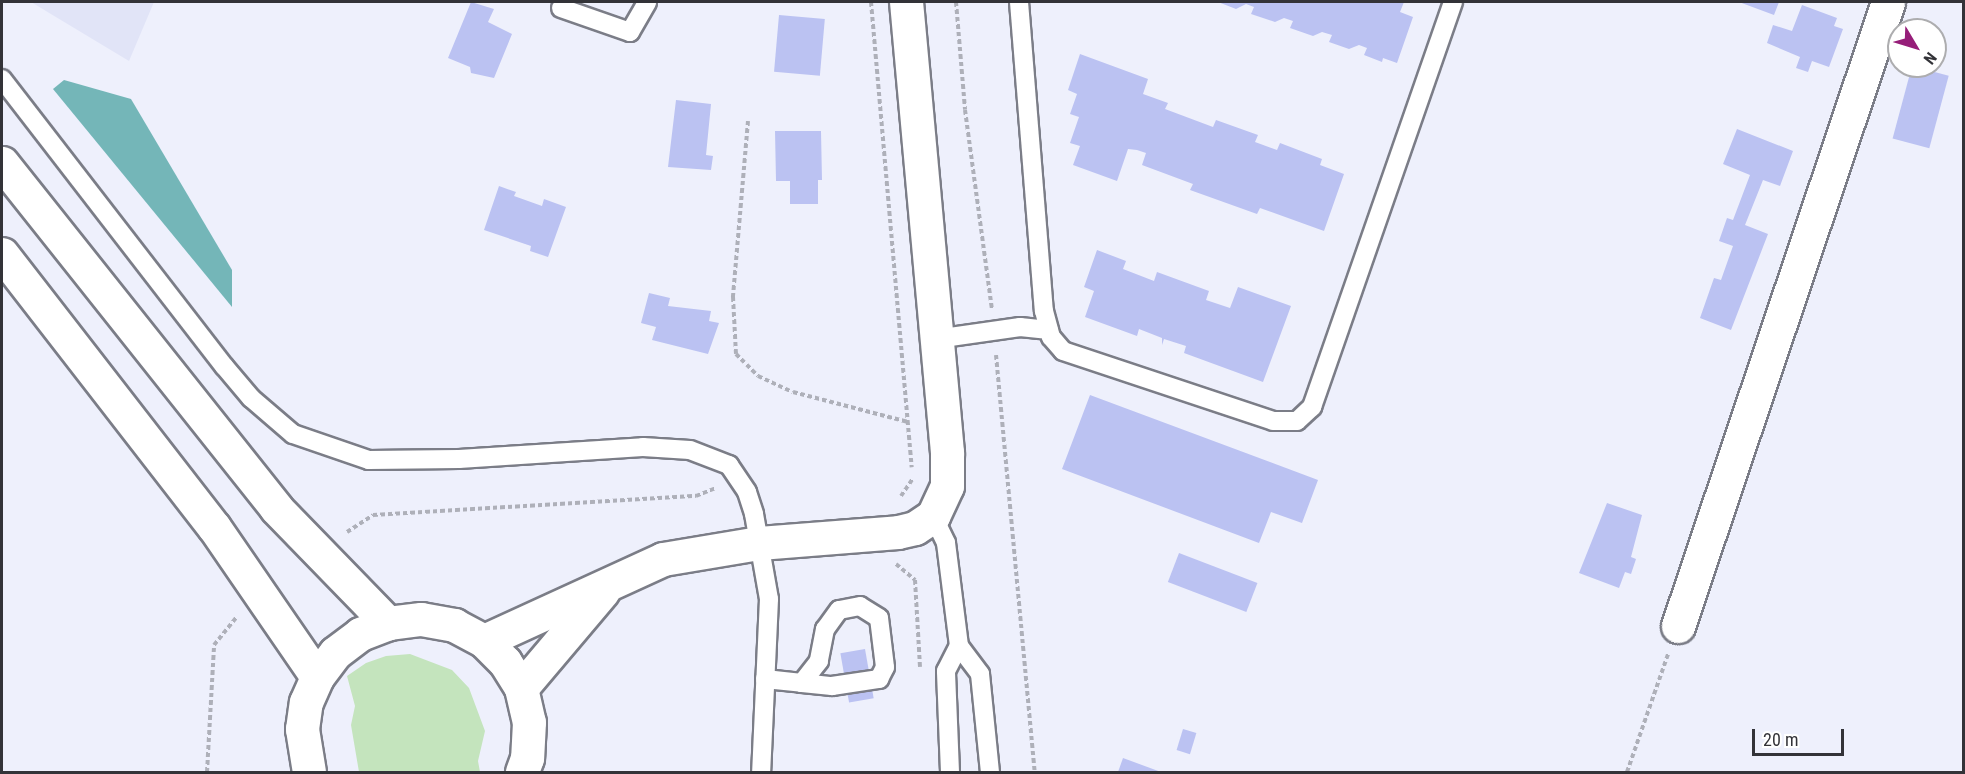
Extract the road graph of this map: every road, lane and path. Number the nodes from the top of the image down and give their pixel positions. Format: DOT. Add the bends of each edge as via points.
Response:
graph roads {
  1 [pos="647,2"];
  2 [pos="871,2"];
  3 [pos="906,2"];
  4 [pos="956,2"];
  5 [pos="1019,2"];
  6 [pos="1453,2"];
  7 [pos="1888,2"];
  8 [pos="561,8"];
  9 [pos="2,79"];
  10 [pos="748,121"];
  11 [pos="2,163"];
  12 [pos="2,254"];
  13 [pos="1049,330"];
  14 [pos="994,331"];
  15 [pos="936,339"];
  16 [pos="908,422"];
  17 [pos="737,476"];
  18 [pos="896,499"];
  19 [pos="933,516"];
  20 [pos="347,531"];
  21 [pos="866,535"];
  22 [pos="759,543"];
  23 [pos="609,585"];
  24 [pos="238,616"];
  25 [pos="388,623"];
  26 [pos="1678,626"];
  27 [pos="484,641"];
  28 [pos="959,646"];
  29 [pos="921,670"];
  30 [pos="317,677"];
  31 [pos="765,679"];
  32 [pos="802,683"];
  33 [pos="521,688"];
  34 [pos="207,772"];
  35 [pos="309,772"];
  36 [pos="522,772"];
  37 [pos="761,772"];
  38 [pos="950,772"];
  39 [pos="990,772"];
  40 [pos="1035,772"];
  41 [pos="1627,772"];
  1 -- 8 [label="lane" via="630,32"];
  2 -- 16 [label="path"];
  3 -- 15 [label="street"];
  4 -- 14 [label="path" via="965,110"];
  5 -- 13 [label="lane" via="1044,311"];
  6 -- 13 [label="lane" via="1312,407 1297,422 1273,421 1063,351"];
  7 -- 26 [label="street"];
  9 -- 17 [label="lane" via="224,366 251,398 293,434 369,460 665,447 710,455 729,465"];
  10 -- 16 [label="path" via="733,297 736,354 758,376 793,392"];
  11 -- 25 [label="street" via="276,508"];
  12 -- 30 [label="street" via="214,526"];
  13 -- 14 [label="lane"];
  14 -- 15 [label="lane"];
  14 -- 40 [label="path"];
  15 -- 19 [label="street" via="947,486"];
  16 -- 18 [label="path" via="913,477 904,495"];
  17 -- 20 [label="path" via="696,496 373,515"];
  17 -- 22 [label="lane" via="747,492"];
  19 -- 21 [label="street" via="915,528"];
  19 -- 28 [label="lane" via="946,543"];
  21 -- 22 [label="street"];
  21 -- 29 [label="path" via="870,561 895,564 915,580"];
  22 -- 23 [label="street" via="663,559"];
  22 -- 31 [label="lane" via="768,599"];
  23 -- 27 [label="street"];
  23 -- 33 [label="street"];
  24 -- 34 [label="path" via="214,645"];
  25 -- 27 [label="street" via="421,619 454,626"];
  25 -- 30 [label="street" via="360,634 335,652"];
  26 -- 41 [label="path"];
  27 -- 33 [label="street" via="505,662"];
  28 -- 38 [label="lane" via="946,671"];
  28 -- 39 [label="lane" via="980,674"];
  30 -- 35 [label="street" via="306,702 302,729"];
  31 -- 32 [label="lane"];
  31 -- 37 [label="lane"];
  32 -- 32 [label="lane" via="832,686 879,679 885,667 879,618 860,606 838,610 825,629 819,661"];
  33 -- 36 [label="street" via="530,722"];
}
